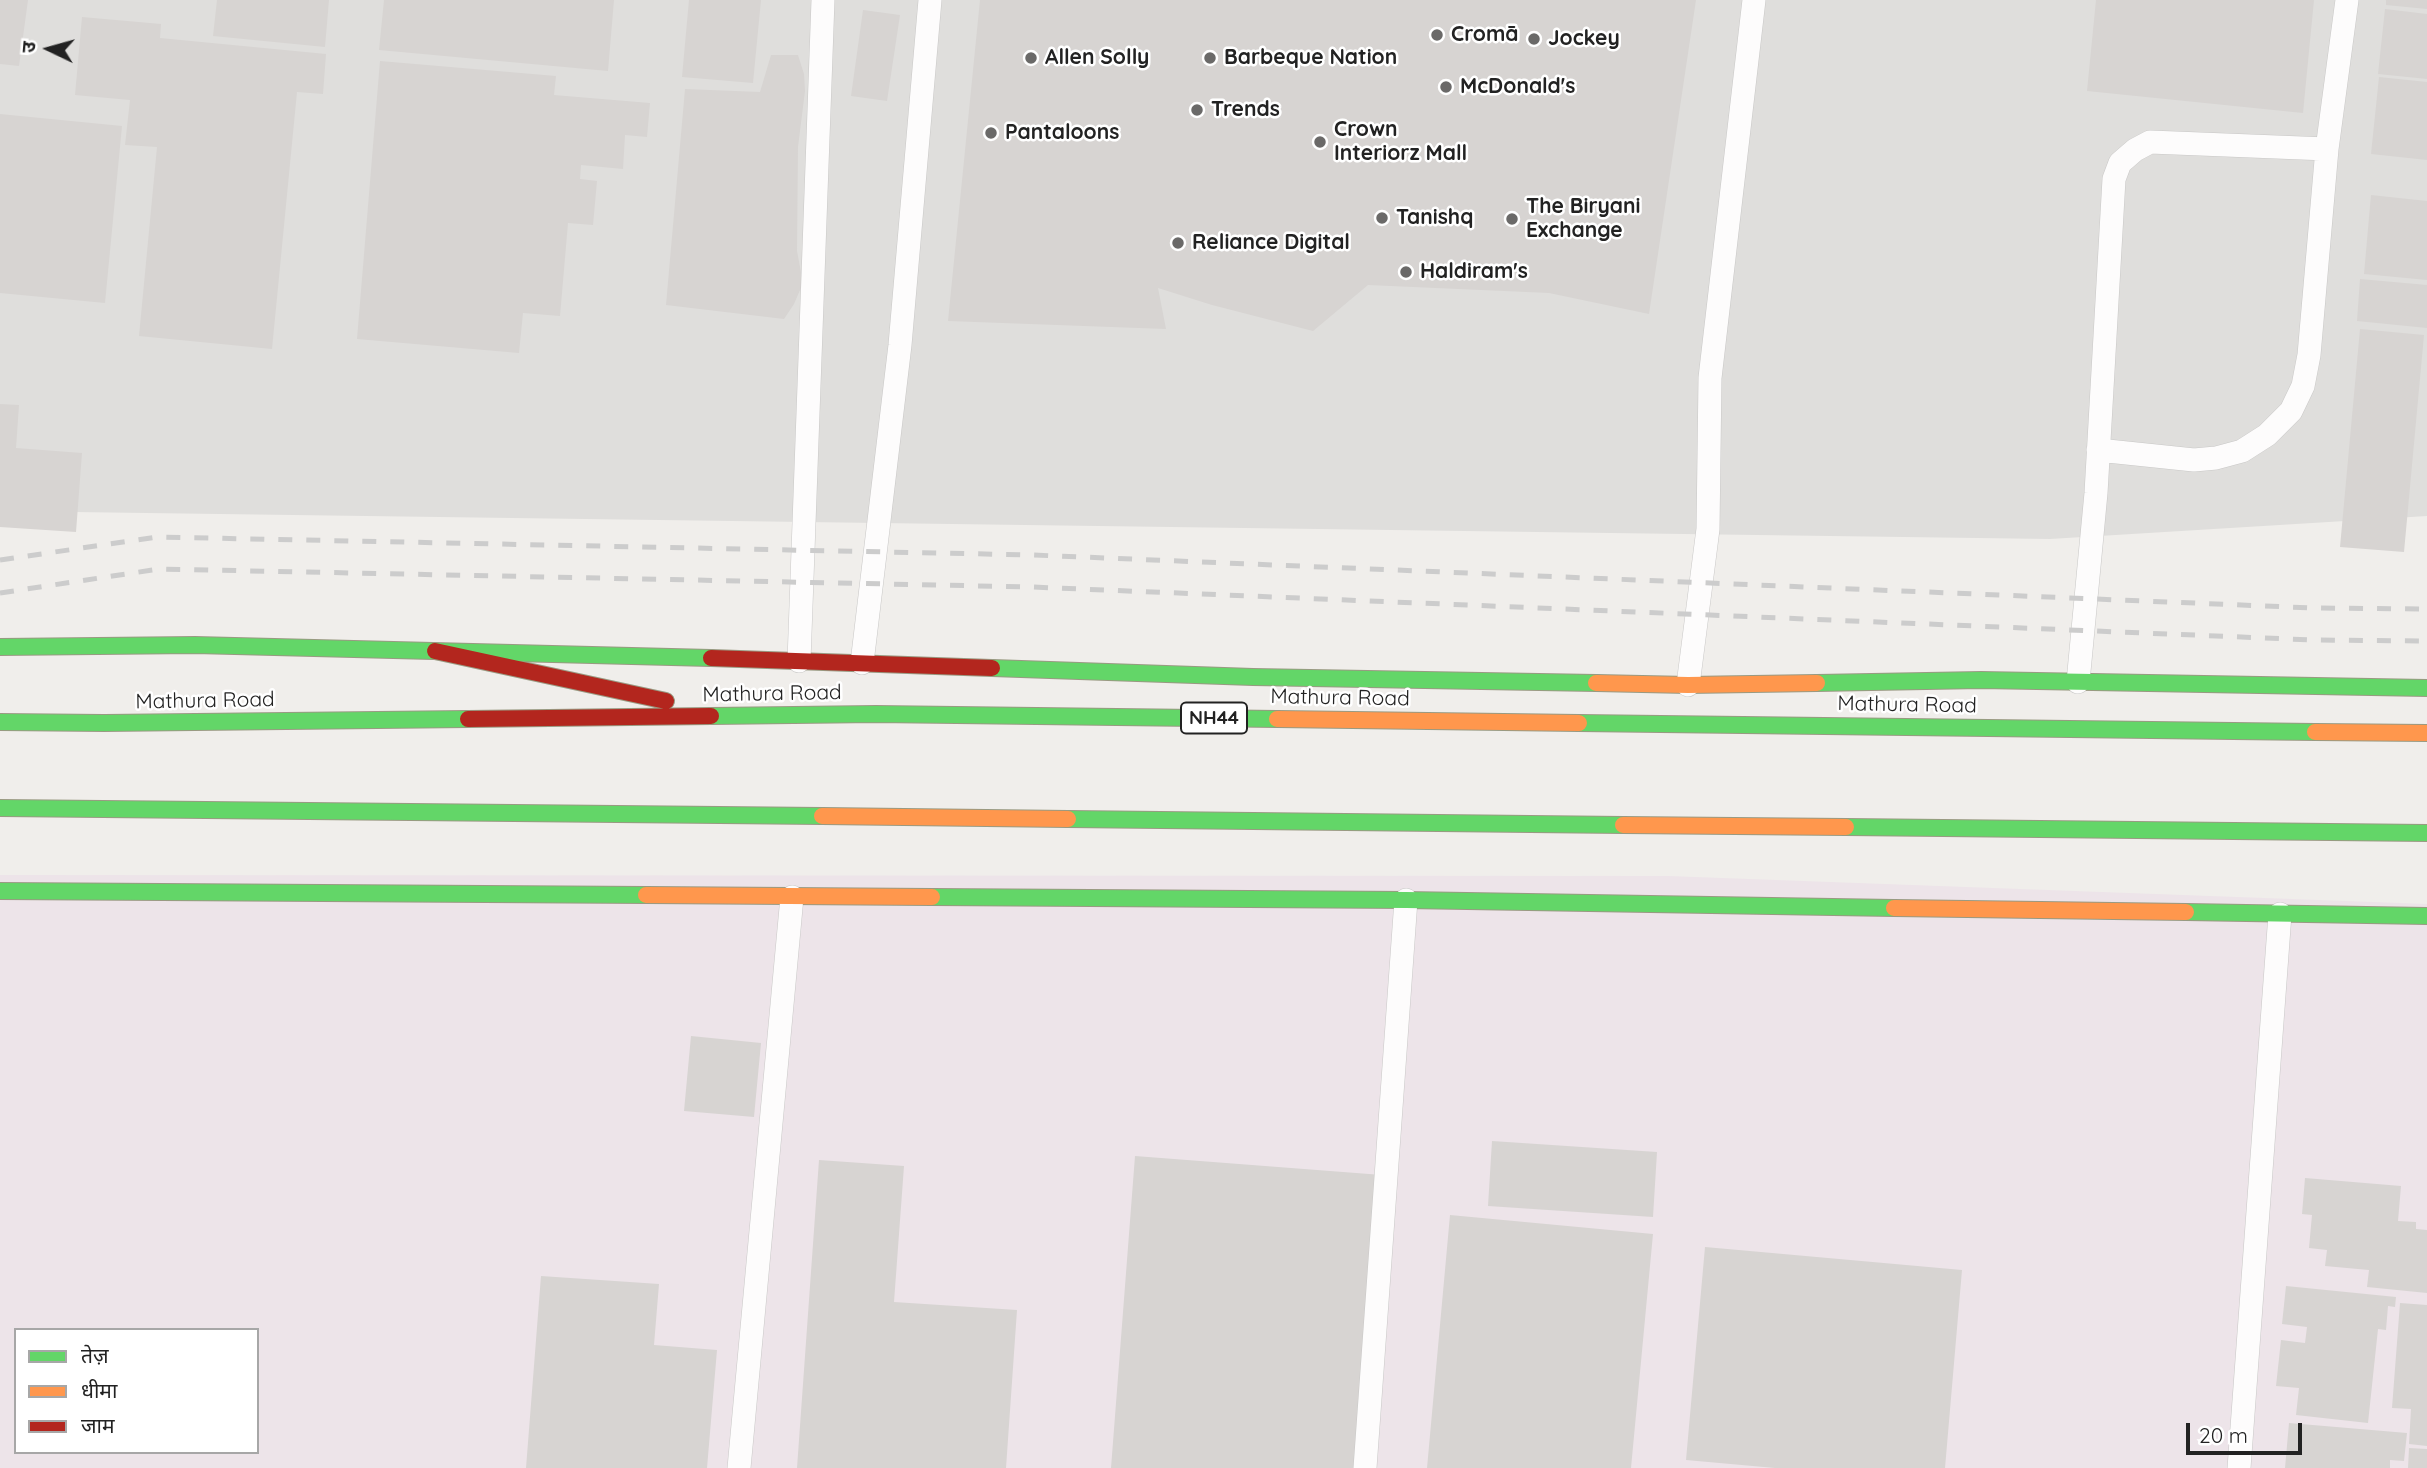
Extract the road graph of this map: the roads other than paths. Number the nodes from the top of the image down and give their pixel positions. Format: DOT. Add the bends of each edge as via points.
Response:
graph roads {
  1 [pos="822,0"];
  2 [pos="930,0"];
  3 [pos="1754,0"];
  4 [pos="2347,0"];
  5 [pos="2327,149"];
  6 [pos="2098,450"];
  7 [pos="0,647"];
  8 [pos="435,651"];
  9 [pos="799,661"];
  10 [pos="862,663"];
  11 [pos="2078,682"];
  12 [pos="1688,685"];
  13 [pos="2427,688"];
  14 [pos="733,716"];
  15 [pos="0,722"];
  16 [pos="2427,733"];
  17 [pos="0,807"];
  18 [pos="2427,833"];
  19 [pos="0,891"];
  20 [pos="792,897"];
  21 [pos="1406,900"];
  22 [pos="2280,914"];
  23 [pos="2427,916"];
  24 [pos="740,1468"];
  25 [pos="1365,1468"];
  26 [pos="2239,1468"];
  1 -- 9 [label="lane"];
  2 -- 10 [label="lane" via="900,345"];
  3 -- 12 [label="lane" via="1710,378 1708,529"];
  4 -- 5 [label="lane"];
  5 -- 6 [label="lane" via="2309,355 2303,386 2291,411 2250,446 2216,458"];
  5 -- 6 [label="lane" via="2150,142 2120,163 2114,178"];
  6 -- 11 [label="lane"];
  7 -- 8 [label="main road" via="195,645"];
  8 -- 9 [label="main road"];
  8 -- 14 [label="main road"];
  9 -- 10 [label="main road"];
  10 -- 12 [label="main road" via="1253,677"];
  11 -- 12 [label="main road"];
  11 -- 13 [label="main road"];
  14 -- 15 [label="main road, Mathura Road / NH44"];
  14 -- 16 [label="main road, Mathura Road / NH44"];
  17 -- 18 [label="main road"];
  19 -- 20 [label="main road"];
  20 -- 21 [label="main road"];
  20 -- 24 [label="lane"];
  21 -- 22 [label="main road"];
  21 -- 25 [label="lane"];
  22 -- 23 [label="main road"];
  22 -- 26 [label="lane"];
}
